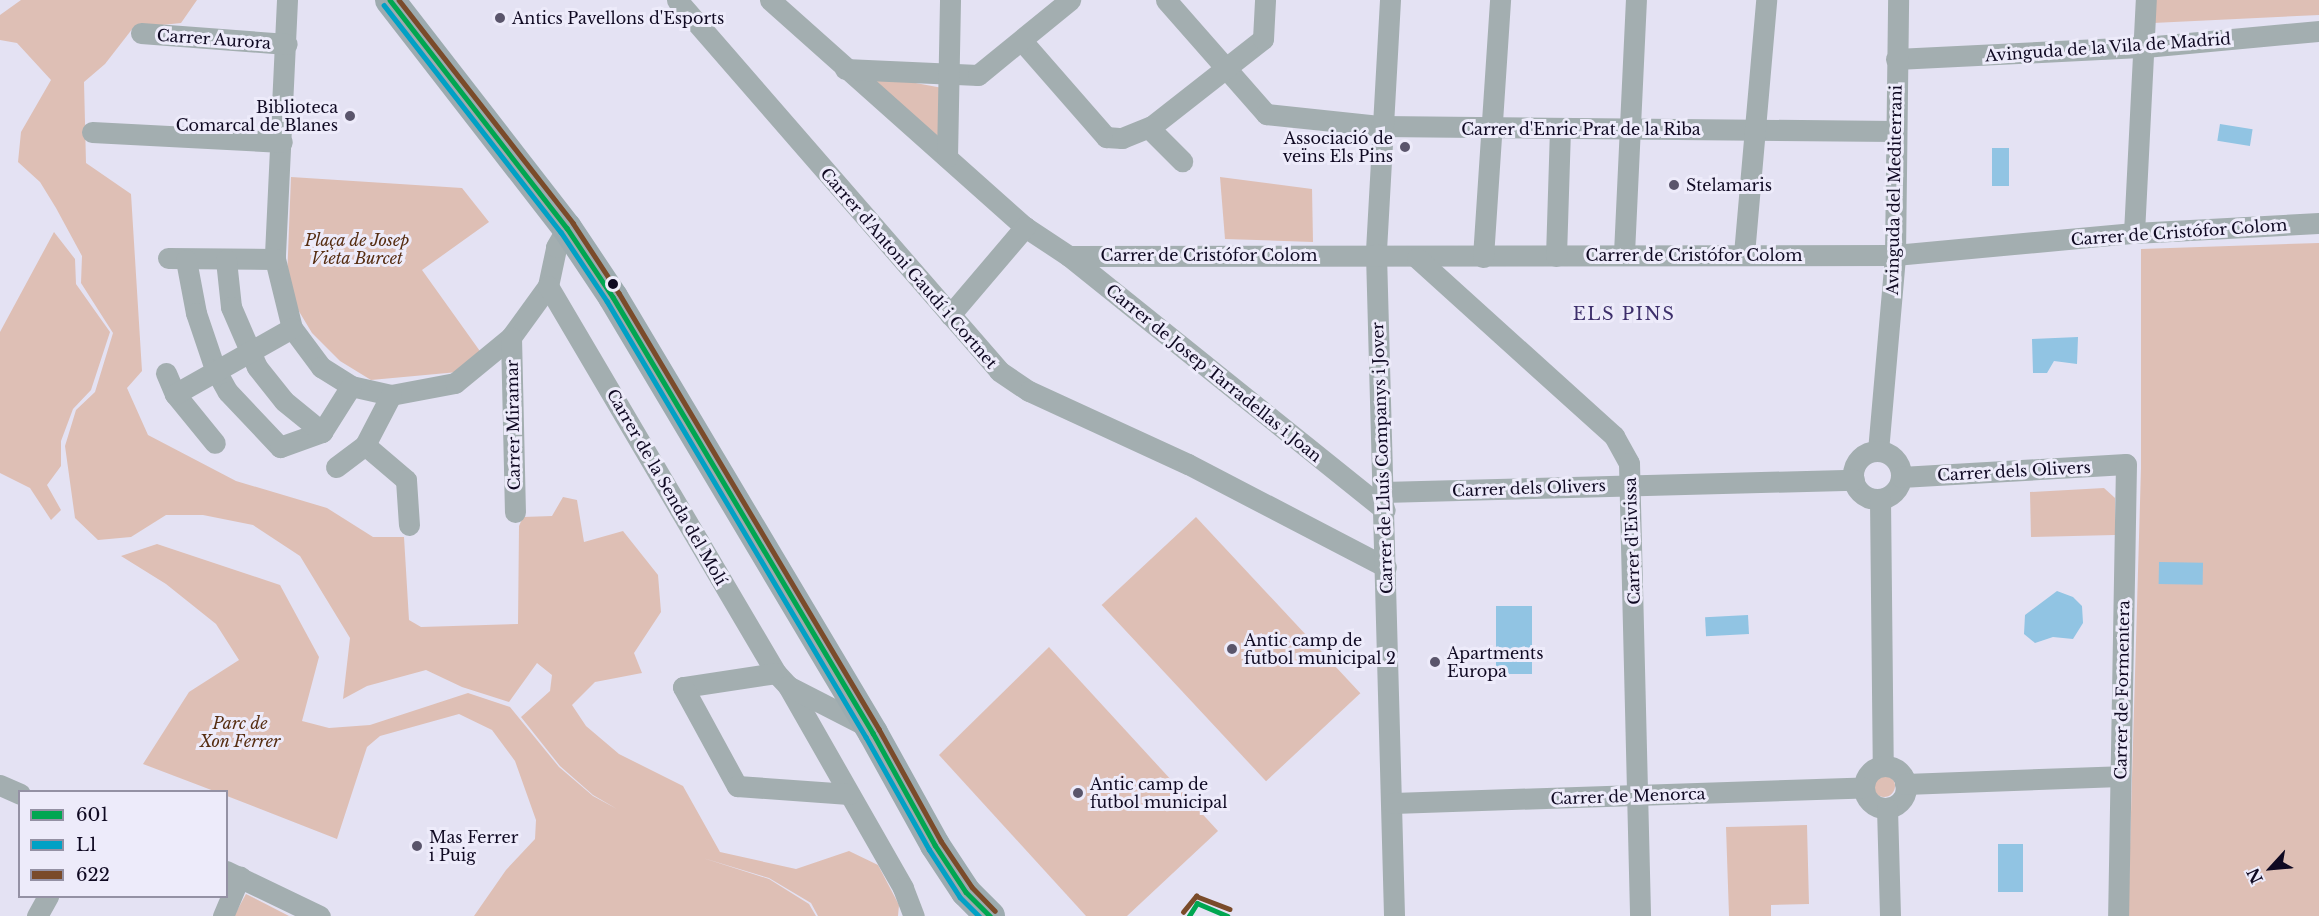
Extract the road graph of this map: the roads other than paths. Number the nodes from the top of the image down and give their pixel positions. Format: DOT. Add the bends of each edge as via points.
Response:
graph roads {
  1 [pos="287,0"];
  2 [pos="390,0"];
  3 [pos="677,0"];
  4 [pos="770,0"];
  5 [pos="950,0"];
  6 [pos="1070,0"];
  7 [pos="1166,0"];
  8 [pos="1264,0"];
  9 [pos="1390,0"];
  10 [pos="1500,0"];
  11 [pos="1636,0"];
  12 [pos="1766,0"];
  13 [pos="1898,0"];
  14 [pos="2146,0"];
  15 [pos="2319,31"];
  16 [pos="141,33"];
  17 [pos="1022,41"];
  18 [pos="286,44"];
  19 [pos="2145,47"];
  20 [pos="1896,59"];
  21 [pos="845,69"];
  22 [pos="1226,71"];
  23 [pos="948,76"];
  24 [pos="1381,126"];
  25 [pos="1149,128"];
  26 [pos="1493,129"];
  27 [pos="1560,129"];
  28 [pos="1630,130"];
  29 [pos="1757,130"];
  30 [pos="1895,131"];
  31 [pos="92,132"];
  32 [pos="282,142"];
  33 [pos="947,156"];
  34 [pos="1182,161"];
  35 [pos="2319,224"];
  36 [pos="1025,227"];
  37 [pos="567,228"];
  38 [pos="2134,233"];
  39 [pos="1624,253"];
  40 [pos="1376,254"];
  41 [pos="1744,254"];
  42 [pos="1895,255"];
  43 [pos="1069,256"];
  44 [pos="1556,256"];
  45 [pos="1483,257"];
  46 [pos="1417,258"];
  47 [pos="276,259"];
  48 [pos="226,260"];
  49 [pos="548,286"];
  50 [pos="950,315"];
  51 [pos="292,328"];
  52 [pos="511,337"];
  53 [pos="249,352"];
  54 [pos="215,369"];
  55 [pos="166,373"];
  56 [pos="351,386"];
  57 [pos="175,394"];
  58 [pos="391,395"];
  59 [pos="322,432"];
  60 [pos="215,443"];
  61 [pos="365,445"];
  62 [pos="1878,451"];
  63 [pos="2126,464"];
  64 [pos="336,467"];
  65 [pos="1901,477"];
  66 [pos="1854,480"];
  67 [pos="1631,485"];
  68 [pos="1880,499"];
  69 [pos="1384,501"];
  70 [pos="515,513"];
  71 [pos="409,525"];
  72 [pos="1386,567"];
  73 [pos="782,680"];
  74 [pos="871,729"];
  75 [pos="1883,766"];
  76 [pos="2120,776"];
  77 [pos="1905,784"];
  78 [pos="0,785"];
  79 [pos="1863,787"];
  80 [pos="18,793"];
  81 [pos="849,794"];
  82 [pos="1639,796"];
  83 [pos="1393,803"];
  84 [pos="1887,808"];
  85 [pos="233,873"];
  86 [pos="228,894"];
  87 [pos="47,898"];
  88 [pos="227,898"];
  89 [pos="37,916"];
  90 [pos="223,916"];
  91 [pos="320,916"];
  92 [pos="914,916"];
  93 [pos="990,916"];
  94 [pos="1394,916"];
  95 [pos="1640,916"];
  96 [pos="1890,916"];
  97 [pos="2118,916"];
  1 -- 18 [label="street"];
  2 -- 37 [label="street"];
  3 -- 50 [label="street, Carrer d'Antoni Gaudí i Cortnet"];
  4 -- 21 [label="street, Carrer de Josep Tarradellas i Joan"];
  5 -- 23 [label="street"];
  6 -- 17 [label="street"];
  7 -- 22 [label="street"];
  8 -- 22 [label="street" via="1263,39"];
  9 -- 24 [label="street, Carrer de Lluís Companys i Jover"];
  10 -- 26 [label="street"];
  11 -- 28 [label="street"];
  12 -- 29 [label="street"];
  13 -- 20 [label="street, Avinguda del Mediterrani"];
  14 -- 19 [label="street"];
  15 -- 19 [label="street, Avinguda de la Vila de Madrid"];
  16 -- 18 [label="street, Carrer Aurora"];
  17 -- 23 [label="street" via="978,75"];
  17 -- 25 [label="street" via="1106,137 1122,138"];
  18 -- 32 [label="street"];
  19 -- 20 [label="street, Avinguda de la Vila de Madrid"];
  19 -- 38 [label="street"];
  20 -- 30 [label="street, Avinguda del Mediterrani"];
  21 -- 23 [label="street"];
  21 -- 33 [label="street, Carrer de Josep Tarradellas i Joan"];
  22 -- 24 [label="street, Carrer d'Enric Prat de la Riba" via="1266,114"];
  22 -- 25 [label="street"];
  23 -- 33 [label="street"];
  24 -- 26 [label="street, Carrer d'Enric Prat de la Riba"];
  24 -- 40 [label="street, Carrer de Lluís Companys i Jover"];
  25 -- 34 [label="street"];
  26 -- 27 [label="street, Carrer d'Enric Prat de la Riba"];
  26 -- 45 [label="street"];
  27 -- 28 [label="street, Carrer d'Enric Prat de la Riba"];
  27 -- 44 [label="street"];
  28 -- 29 [label="street, Carrer d'Enric Prat de la Riba"];
  28 -- 39 [label="street"];
  29 -- 30 [label="street, Carrer d'Enric Prat de la Riba"];
  29 -- 41 [label="street"];
  30 -- 42 [label="street, Avinguda del Mediterrani"];
  31 -- 32 [label="street"];
  32 -- 47 [label="street"];
  33 -- 36 [label="street, Carrer de Josep Tarradellas i Joan"];
  35 -- 38 [label="street, Carrer de Cristófor Colom"];
  36 -- 43 [label="street, Carrer de Josep Tarradellas i Joan"];
  36 -- 50 [label="street"];
  37 -- 49 [label="street" via="556,247"];
  37 -- 74 [label="street" via="613,297"];
  38 -- 42 [label="street, Carrer de Cristófor Colom"];
  39 -- 41 [label="street, Carrer de Cristófor Colom"];
  39 -- 44 [label="street, Carrer de Cristófor Colom"];
  40 -- 43 [label="street, Carrer de Cristófor Colom"];
  40 -- 46 [label="street, Carrer de Cristófor Colom"];
  40 -- 69 [label="street, Carrer de Lluís Companys i Jover"];
  41 -- 42 [label="street, Carrer de Cristófor Colom"];
  42 -- 62 [label="street, Avinguda del Mediterrani"];
  43 -- 69 [label="street, Carrer de Josep Tarradellas i Joan"];
  44 -- 45 [label="street, Carrer de Cristófor Colom"];
  45 -- 46 [label="street, Carrer de Cristófor Colom"];
  46 -- 67 [label="street, Carrer d'Eivissa" via="1614,436 1629,463"];
  47 -- 48 [label="street"];
  47 -- 51 [label="street"];
  48 -- 53 [label="street" via="231,307"];
  48 -- 54 [label="street" via="177,259"];
  49 -- 52 [label="street"];
  49 -- 73 [label="street, Carrer de la Senda del Molí"];
  50 -- 72 [label="street, Carrer d'Antoni Gaudí i Cortnet" via="999,371 1029,391 1188,464"];
  51 -- 53 [label="street"];
  51 -- 56 [label="street" via="321,367"];
  52 -- 58 [label="street" via="455,383"];
  52 -- 70 [label="street, Carrer Miramar"];
  53 -- 54 [label="street"];
  53 -- 59 [label="street" via="284,401"];
  54 -- 57 [label="street"];
  54 -- 59 [label="street" via="228,392 280,447"];
  55 -- 57 [label="street"];
  56 -- 58 [label="street"];
  56 -- 59 [label="street"];
  57 -- 60 [label="street"];
  58 -- 61 [label="street"];
  61 -- 64 [label="street"];
  61 -- 71 [label="street" via="406,480"];
  62 -- 65 [label="street" via="1895,459"];
  62 -- 66 [label="street" via="1859,460"];
  63 -- 65 [label="street, Carrer dels Olivers"];
  63 -- 76 [label="street, Carrer de Formentera"];
  65 -- 68 [label="street" via="1891,496"];
  66 -- 67 [label="street, Carrer dels Olivers"];
  66 -- 68 [label="street" via="1863,495"];
  67 -- 69 [label="street, Carrer dels Olivers"];
  67 -- 82 [label="street, Carrer d'Eivissa"];
  68 -- 75 [label="street"];
  69 -- 72 [label="street, Carrer de Lluís Companys i Jover"];
  72 -- 83 [label="street, Carrer de Lluís Companys i Jover"];
  73 -- 74 [label="street"];
  73 -- 81 [label="street, Carrer de la Senda del Molí"];
  73 -- 81 [label="street" via="683,687 737,786"];
  74 -- 93 [label="street" via="935,845 966,892"];
  75 -- 77 [label="street" via="1898,770"];
  75 -- 79 [label="street" via="1867,775"];
  76 -- 77 [label="street"];
  76 -- 97 [label="street, Carrer de Formentera"];
  77 -- 84 [label="street" via="1899,802"];
  78 -- 80 [label="street"];
  79 -- 82 [label="street, Carrer de Menorca"];
  79 -- 84 [label="street" via="1873,805"];
  81 -- 92 [label="street, Carrer de la Senda del Molí" via="903,888"];
  82 -- 83 [label="street, Carrer de Menorca"];
  82 -- 95 [label="street, Carrer d'Eivissa"];
  83 -- 94 [label="street, Carrer de Lluís Companys i Jover"];
  84 -- 96 [label="street"];
  85 -- 86 [label="street"];
  85 -- 91 [label="street"];
  87 -- 89 [label="street"];
  88 -- 90 [label="street"];
}
